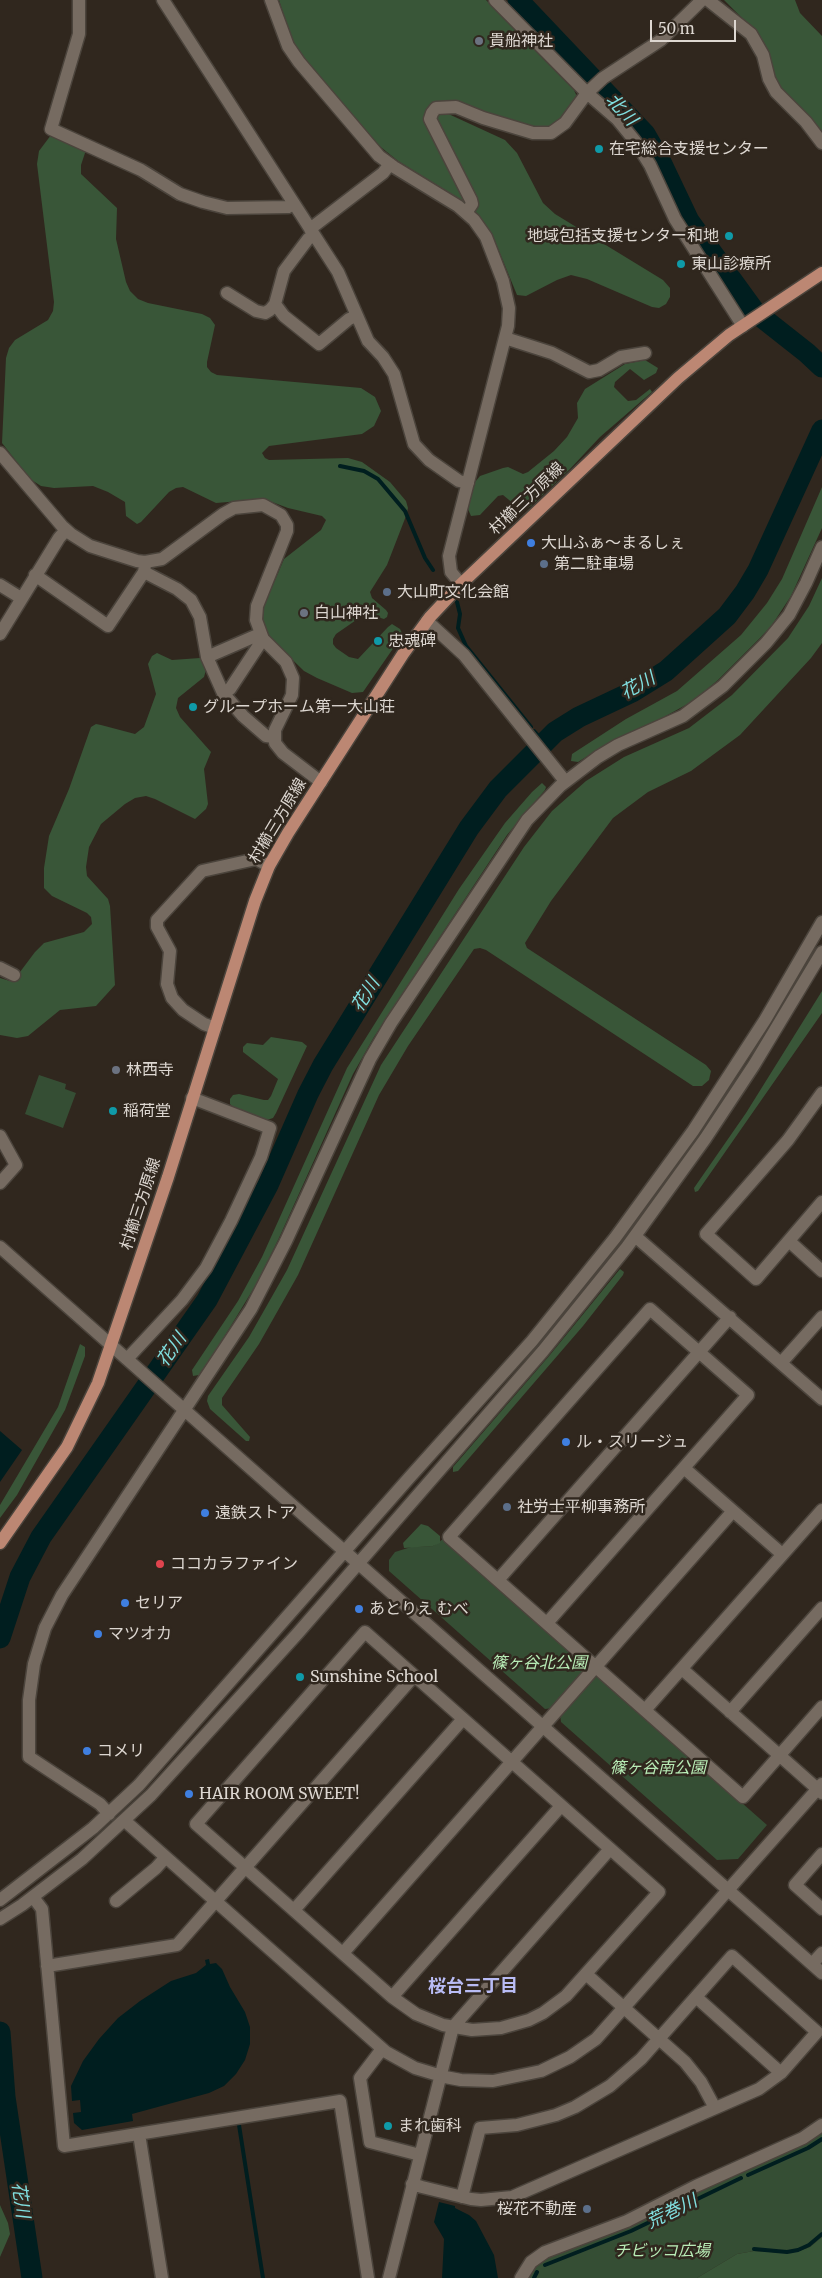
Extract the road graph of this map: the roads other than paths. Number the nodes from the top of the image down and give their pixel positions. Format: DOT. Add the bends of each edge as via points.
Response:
graph roads {
  1 [pos="79,0"];
  2 [pos="163,0"];
  3 [pos="272,0"];
  4 [pos="495,0"];
  5 [pos="702,0"];
  6 [pos="708,0"];
  7 [pos="590,90"];
  8 [pos="822,143"];
  9 [pos="390,164"];
  10 [pos="293,204"];
  11 [pos="466,212"];
  12 [pos="312,232"];
  13 [pos="822,273"];
  14 [pos="227,293"];
  15 [pos="275,304"];
  16 [pos="357,316"];
  17 [pos="746,323"];
  18 [pos="505,338"];
  19 [pos="645,353"];
  20 [pos="0,453"];
  21 [pos="468,483"];
  22 [pos="66,530"];
  23 [pos="822,547"];
  24 [pos="145,567"];
  25 [pos="35,575"];
  26 [pos="461,584"];
  27 [pos="0,585"];
  28 [pos="21,598"];
  29 [pos="427,621"];
  30 [pos="0,634"];
  31 [pos="262,637"];
  32 [pos="207,657"];
  33 [pos="223,693"];
  34 [pos="274,737"];
  35 [pos="565,781"];
  36 [pos="321,782"];
  37 [pos="269,866"];
  38 [pos="822,922"];
  39 [pos="822,952"];
  40 [pos="0,968"];
  41 [pos="14,975"];
  42 [pos="215,1028"];
  43 [pos="822,1093"];
  44 [pos="192,1098"];
  45 [pos="0,1136"];
  46 [pos="0,1183"];
  47 [pos="822,1202"];
  48 [pos="635,1236"];
  49 [pos="789,1242"];
  50 [pos="0,1247"];
  51 [pos="822,1271"];
  52 [pos="730,1317"];
  53 [pos="822,1317"];
  54 [pos="111,1345"];
  55 [pos="699,1352"];
  56 [pos="132,1363"];
  57 [pos="781,1363"];
  58 [pos="822,1399"];
  59 [pos="184,1409"];
  60 [pos="684,1468"];
  61 [pos="822,1510"];
  62 [pos="733,1511"];
  63 [pos="0,1543"];
  64 [pos="345,1551"];
  65 [pos="782,1554"];
  66 [pos="358,1563"];
  67 [pos="498,1580"];
  68 [pos="822,1608"];
  69 [pos="547,1623"];
  70 [pos="596,1667"];
  71 [pos="682,1669"];
  72 [pos="414,1676"];
  73 [pos="822,1707"];
  74 [pos="645,1710"];
  75 [pos="730,1712"];
  76 [pos="463,1719"];
  77 [pos="543,1726"];
  78 [pos="779,1755"];
  79 [pos="512,1762"];
  80 [pos="821,1789"];
  81 [pos="561,1806"];
  82 [pos="109,1814"];
  83 [pos="125,1821"];
  84 [pos="610,1849"];
  85 [pos="822,1854"];
  86 [pos="165,1858"];
  87 [pos="245,1867"];
  88 [pos="729,1890"];
  89 [pos="33,1897"];
  90 [pos="0,1900"];
  91 [pos="116,1901"];
  92 [pos="214,1902"];
  93 [pos="822,1909"];
  94 [pos="294,1910"];
  95 [pos="0,1919"];
  96 [pos="822,1953"];
  97 [pos="343,1954"];
  98 [pos="812,1964"];
  99 [pos="47,1966"];
  100 [pos="822,1973"];
  101 [pos="586,1974"];
  102 [pos="392,1997"];
  103 [pos="696,1998"];
  104 [pos="624,2008"];
  105 [pos="452,2027"];
  106 [pos="659,2039"];
  107 [pos="382,2049"];
  108 [pos="781,2073"];
  109 [pos="440,2076"];
  110 [pos="715,2108"];
  111 [pos="822,2125"];
  112 [pos="138,2134"];
  113 [pos="420,2155"];
  114 [pos="412,2184"];
  115 [pos="462,2197"];
  116 [pos="162,2278"];
  117 [pos="368,2278"];
  118 [pos="389,2278"];
  119 [pos="521,2278"];
  1 -- 10 [label="street" via="79,34 51,130 141,170 180,194 203,202 227,208 288,207"];
  2 -- 10 [label="street"];
  3 -- 9 [label="street" via="292,55 372,149"];
  4 -- 7 [label="street"];
  5 -- 7 [label="street" via="661,40"];
  6 -- 8 [label="street" via="750,34 763,55 776,92"];
  7 -- 11 [label="street" via="566,123 551,133 542,134 483,118 456,107 436,108 430,119 471,200"];
  7 -- 17 [label="street" via="636,141 675,219"];
  9 -- 11 [label="street"];
  9 -- 12 [label="street"];
  10 -- 12 [label="street"];
  11 -- 18 [label="street" via="486,237 503,281 509,308"];
  12 -- 15 [label="street" via="284,271"];
  12 -- 16 [label="street" via="342,279"];
  13 -- 17 [label="main road, 村櫛三方原線"];
  14 -- 15 [label="street" via="260,313 270,310"];
  15 -- 16 [label="street" via="284,316 319,344"];
  16 -- 21 [label="street" via="368,341 394,374 414,444 459,481"];
  17 -- 26 [label="main road, 村櫛三方原線" via="678,378"];
  18 -- 19 [label="street" via="552,353 589,372 621,357"];
  18 -- 21 [label="street"];
  20 -- 22 [label="street"];
  21 -- 26 [label="street" via="448,561 451,572"];
  22 -- 24 [label="street" via="90,546"];
  22 -- 25 [label="street"];
  23 -- 35 [label="street" via="789,615 766,644 723,686 683,716 618,745"];
  24 -- 25 [label="street" via="108,626"];
  24 -- 31 [label="street" via="162,559 234,508 263,505 273,509 285,520 287,532 256,611"];
  24 -- 32 [label="street" via="191,600 200,617"];
  25 -- 28 [label="street"];
  26 -- 29 [label="main road, 村櫛三方原線"];
  27 -- 28 [label="street"];
  28 -- 30 [label="street"];
  29 -- 35 [label="street" via="464,656"];
  29 -- 36 [label="main road, 村櫛三方原線"];
  31 -- 32 [label="street"];
  31 -- 33 [label="street" via="230,689"];
  31 -- 34 [label="street" via="286,662 292,678 292,695"];
  32 -- 33 [label="street"];
  33 -- 34 [label="street" via="266,736"];
  34 -- 36 [label="street" via="278,749"];
  35 -- 59 [label="street" via="518,833 380,1041 268,1279"];
  36 -- 37 [label="main road, 村櫛三方原線"];
  37 -- 42 [label="main road, 村櫛三方原線"];
  37 -- 42 [label="street" via="256,859 202,871 156,920 170,951 167,984 172,998 182,1010"];
  38 -- 64 [label="street" via="717,1094 615,1238 521,1355"];
  39 -- 48 [label="street" via="729,1102"];
  40 -- 41 [label="street"];
  42 -- 44 [label="main road, 村櫛三方原線"];
  43 -- 49 [label="street" via="788,1140 706,1234 756,1279"];
  44 -- 54 [label="main road, 村櫛三方原線"];
  44 -- 56 [label="street" via="270,1128 261,1157 206,1268"];
  45 -- 46 [label="street" via="16,1165"];
  47 -- 49 [label="street"];
  48 -- 52 [label="street"];
  48 -- 66 [label="street" via="543,1351"];
  49 -- 51 [label="street"];
  50 -- 54 [label="street"];
  52 -- 55 [label="street"];
  52 -- 57 [label="street"];
  53 -- 57 [label="street"];
  54 -- 56 [label="street"];
  54 -- 63 [label="main road, 村櫛三方原線" via="89,1404 71,1440"];
  55 -- 60 [label="street" via="748,1395"];
  55 -- 67 [label="street"];
  55 -- 67 [label="street" via="650,1309 455,1530 449,1537"];
  56 -- 59 [label="street"];
  57 -- 58 [label="street"];
  59 -- 64 [label="street"];
  59 -- 82 [label="street" via="62,1595 39,1646 30,1682 29,1757 100,1804"];
  60 -- 62 [label="street"];
  60 -- 69 [label="street"];
  61 -- 65 [label="street"];
  62 -- 65 [label="street"];
  62 -- 70 [label="street"];
  64 -- 66 [label="street"];
  64 -- 82 [label="street" via="161,1762"];
  65 -- 71 [label="street"];
  66 -- 77 [label="street"];
  66 -- 83 [label="street"];
  67 -- 69 [label="street"];
  68 -- 75 [label="street"];
  69 -- 70 [label="street"];
  70 -- 74 [label="street"];
  70 -- 77 [label="street"];
  71 -- 74 [label="street"];
  71 -- 75 [label="street"];
  72 -- 76 [label="street"];
  72 -- 87 [label="street"];
  72 -- 87 [label="street" via="365,1632 202,1816 196,1824"];
  73 -- 78 [label="street"];
  74 -- 78 [label="street" via="743,1797"];
  75 -- 78 [label="street"];
  76 -- 79 [label="street"];
  76 -- 94 [label="street"];
  77 -- 79 [label="street"];
  77 -- 88 [label="street"];
  78 -- 80 [label="street"];
  79 -- 81 [label="street"];
  79 -- 97 [label="street"];
  80 -- 88 [label="street"];
  81 -- 84 [label="street"];
  81 -- 102 [label="street"];
  82 -- 90 [label="street"];
  83 -- 86 [label="street"];
  83 -- 89 [label="street"];
  84 -- 101 [label="street" via="659,1892"];
  84 -- 105 [label="street"];
  85 -- 93 [label="street" via="795,1885"];
  86 -- 91 [label="street"];
  86 -- 92 [label="street"];
  87 -- 92 [label="street"];
  87 -- 94 [label="street"];
  88 -- 98 [label="street"];
  88 -- 104 [label="street"];
  89 -- 95 [label="street"];
  89 -- 99 [label="street" via="42,1909"];
  92 -- 99 [label="street" via="176,1944"];
  92 -- 107 [label="street"];
  94 -- 97 [label="street"];
  96 -- 98 [label="street"];
  97 -- 102 [label="street"];
  98 -- 100 [label="street"];
  99 -- 112 [label="street" via="64,2146"];
  101 -- 104 [label="street"];
  101 -- 105 [label="street" via="555,2005 530,2020 487,2030"];
  102 -- 105 [label="street" via="416,2014"];
  103 -- 106 [label="street"];
  103 -- 108 [label="street"];
  103 -- 108 [label="street" via="732,1956 817,2032"];
  104 -- 106 [label="street"];
  104 -- 109 [label="street" via="583,2049 540,2071 493,2081"];
  105 -- 109 [label="street"];
  106 -- 110 [label="street" via="694,2071"];
  106 -- 115 [label="street" via="610,2086 575,2107 536,2121 480,2128"];
  107 -- 109 [label="street" via="415,2068"];
  107 -- 113 [label="street" via="360,2078 370,2142"];
  108 -- 110 [label="street" via="759,2089"];
  109 -- 113 [label="street"];
  110 -- 115 [label="street" via="512,2197 492,2201"];
  111 -- 119 [label="street" via="803,2138 627,2221 546,2252 531,2262"];
  112 -- 116 [label="street"];
  112 -- 117 [label="street" via="340,2102"];
  113 -- 114 [label="street"];
  114 -- 115 [label="street"];
  114 -- 118 [label="street"];
}
